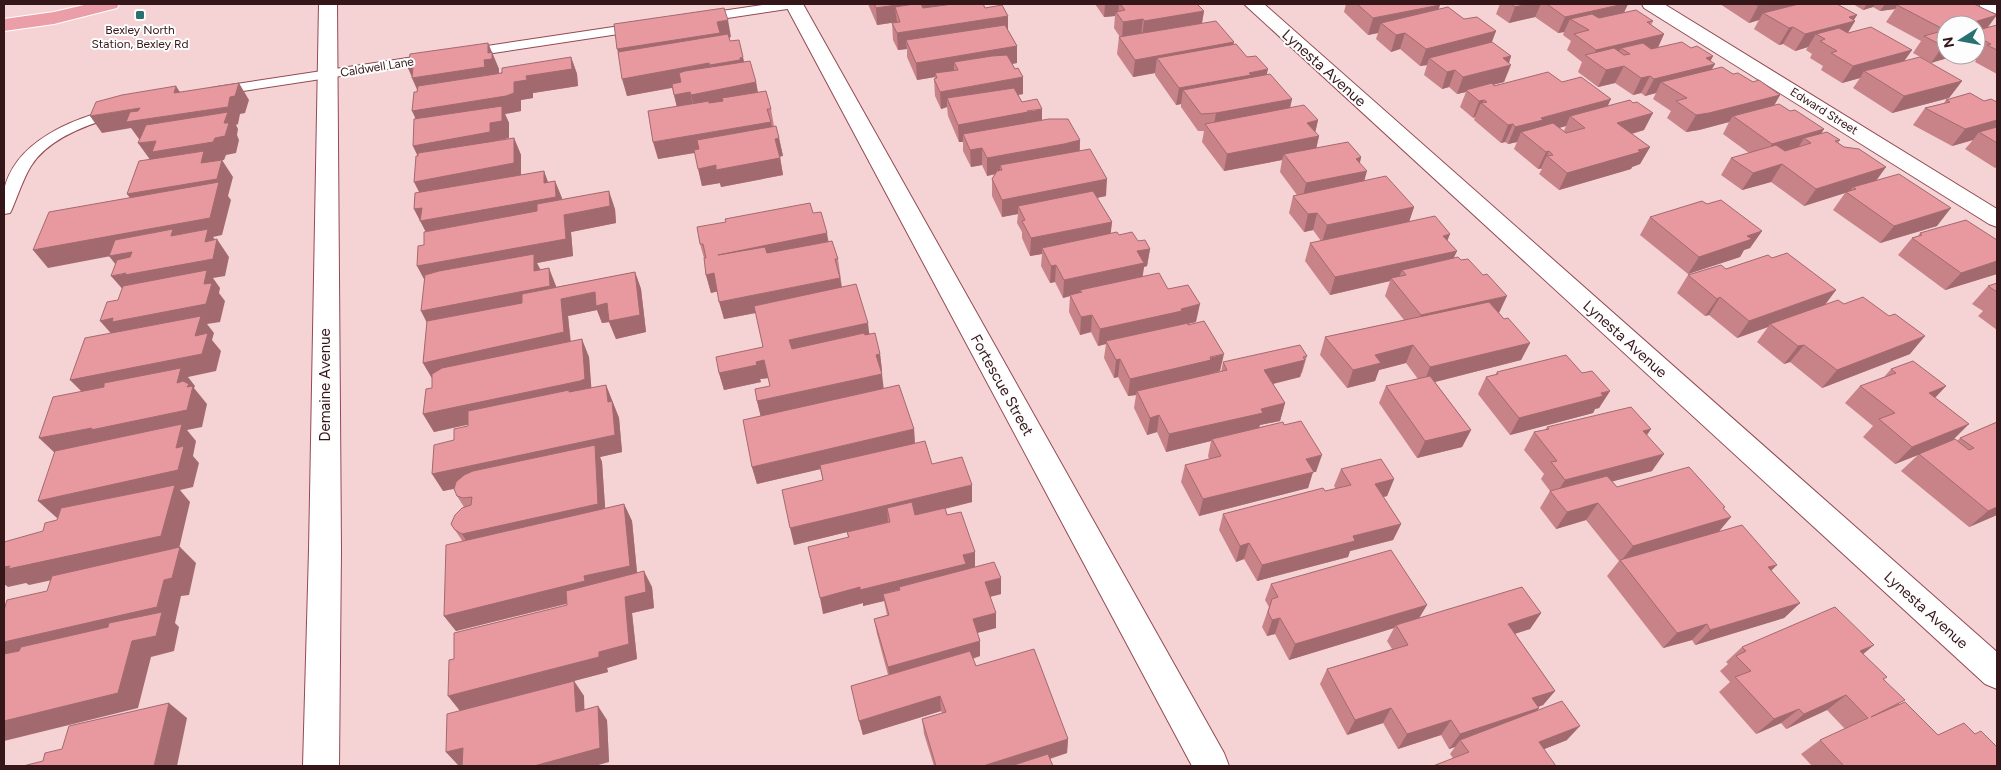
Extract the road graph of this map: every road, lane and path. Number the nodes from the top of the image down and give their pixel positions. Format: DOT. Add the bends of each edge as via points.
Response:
graph roads {
  1 [pos="62,4"];
  2 [pos="73,4"];
  3 [pos="105,4"];
  4 [pos="328,4"];
  5 [pos="794,4"];
  6 [pos="1254,4"];
  7 [pos="1651,4"];
  8 [pos="1988,4"];
  9 [pos="1997,8"];
  10 [pos="4,12"];
  11 [pos="687,20"];
  12 [pos="658,24"];
  13 [pos="4,25"];
  14 [pos="327,74"];
  15 [pos="207,92"];
  16 [pos="133,108"];
  17 [pos="4,208"];
  18 [pos="1997,219"];
  19 [pos="1997,674"];
  20 [pos="321,766"];
  21 [pos="1211,766"];
  1 -- 10 [label="main road"];
  2 -- 3 [label="main road"];
  3 -- 13 [label="main road" via="54,18"];
  4 -- 14 [label="street, Demaine Avenue"];
  5 -- 11 [label="lane"];
  5 -- 21 [label="street, Fortescue Street"];
  6 -- 19 [label="street, Lynesta Avenue"];
  7 -- 18 [label="street, Edward Street"];
  8 -- 9 [label="street"];
  12 -- 14 [label="lane, Caldwell Lane"];
  14 -- 15 [label="lane, Caldwell Lane"];
  14 -- 20 [label="street, Demaine Avenue"];
  16 -- 17 [label="lane" via="97,116 52,138 25,161"];
}
